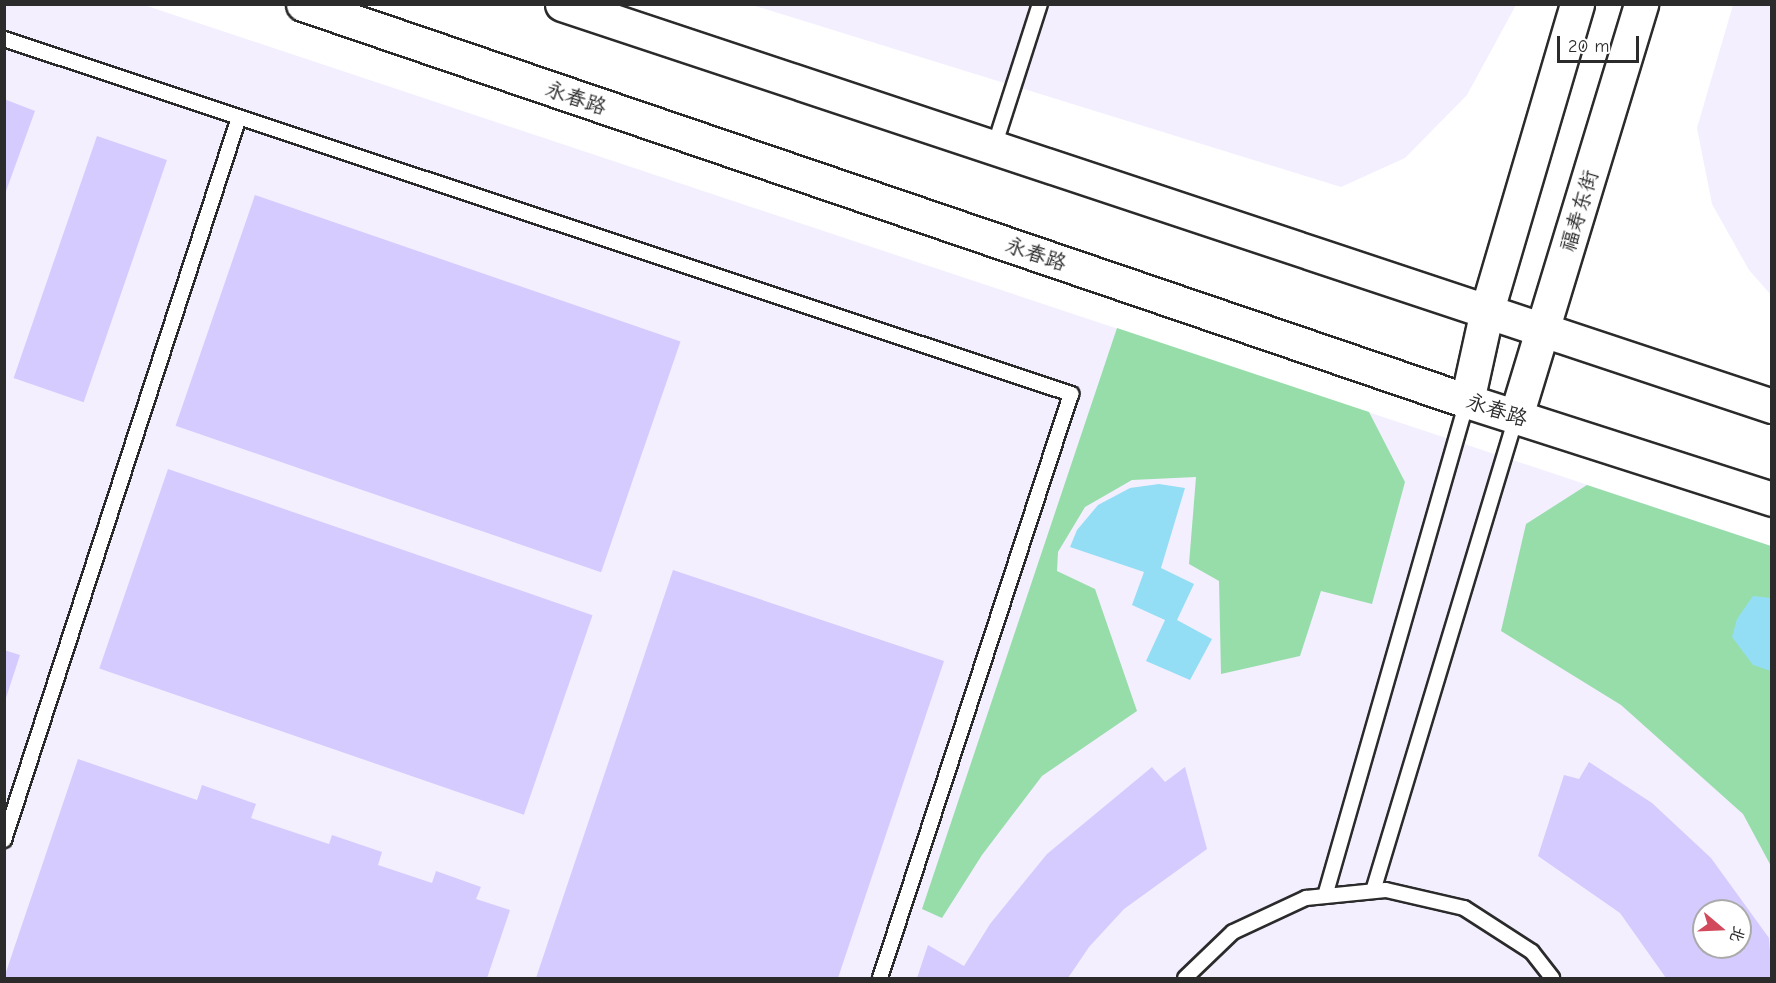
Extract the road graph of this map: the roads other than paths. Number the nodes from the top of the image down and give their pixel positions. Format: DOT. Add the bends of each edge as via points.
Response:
graph roads {
  1 [pos="303,4"];
  2 [pos="562,4"];
  3 [pos="1040,4"];
  4 [pos="1577,4"];
  5 [pos="1641,4"];
  6 [pos="4,39"];
  7 [pos="239,117"];
  8 [pos="994,147"];
  9 [pos="1487,310"];
  10 [pos="1544,330"];
  11 [pos="1467,400"];
  12 [pos="1772,406"];
  13 [pos="1516,416"];
  14 [pos="1772,499"];
  15 [pos="4,840"];
  16 [pos="1373,891"];
  17 [pos="1325,896"];
  18 [pos="880,978"];
  19 [pos="1185,978"];
  20 [pos="1552,978"];
  1 -- 11 [label="main road, 永春路"];
  2 -- 8 [label="main road"];
  3 -- 8 [label="lane"];
  4 -- 9 [label="main road"];
  5 -- 10 [label="main road, 福寿东街"];
  6 -- 7 [label="lane"];
  7 -- 15 [label="lane"];
  7 -- 18 [label="lane" via="1071,394"];
  8 -- 9 [label="main road"];
  9 -- 10 [label="main road"];
  9 -- 11 [label="main road"];
  10 -- 12 [label="main road"];
  10 -- 13 [label="main road, 福寿东街"];
  11 -- 13 [label="main road, 永春路"];
  11 -- 17 [label="lane"];
  13 -- 14 [label="main road, 永春路"];
  13 -- 16 [label="lane"];
  16 -- 17 [label="lane"];
  16 -- 20 [label="lane" via="1386,890 1464,908 1532,952"];
  17 -- 19 [label="lane" via="1306,898 1233,932"];
}
